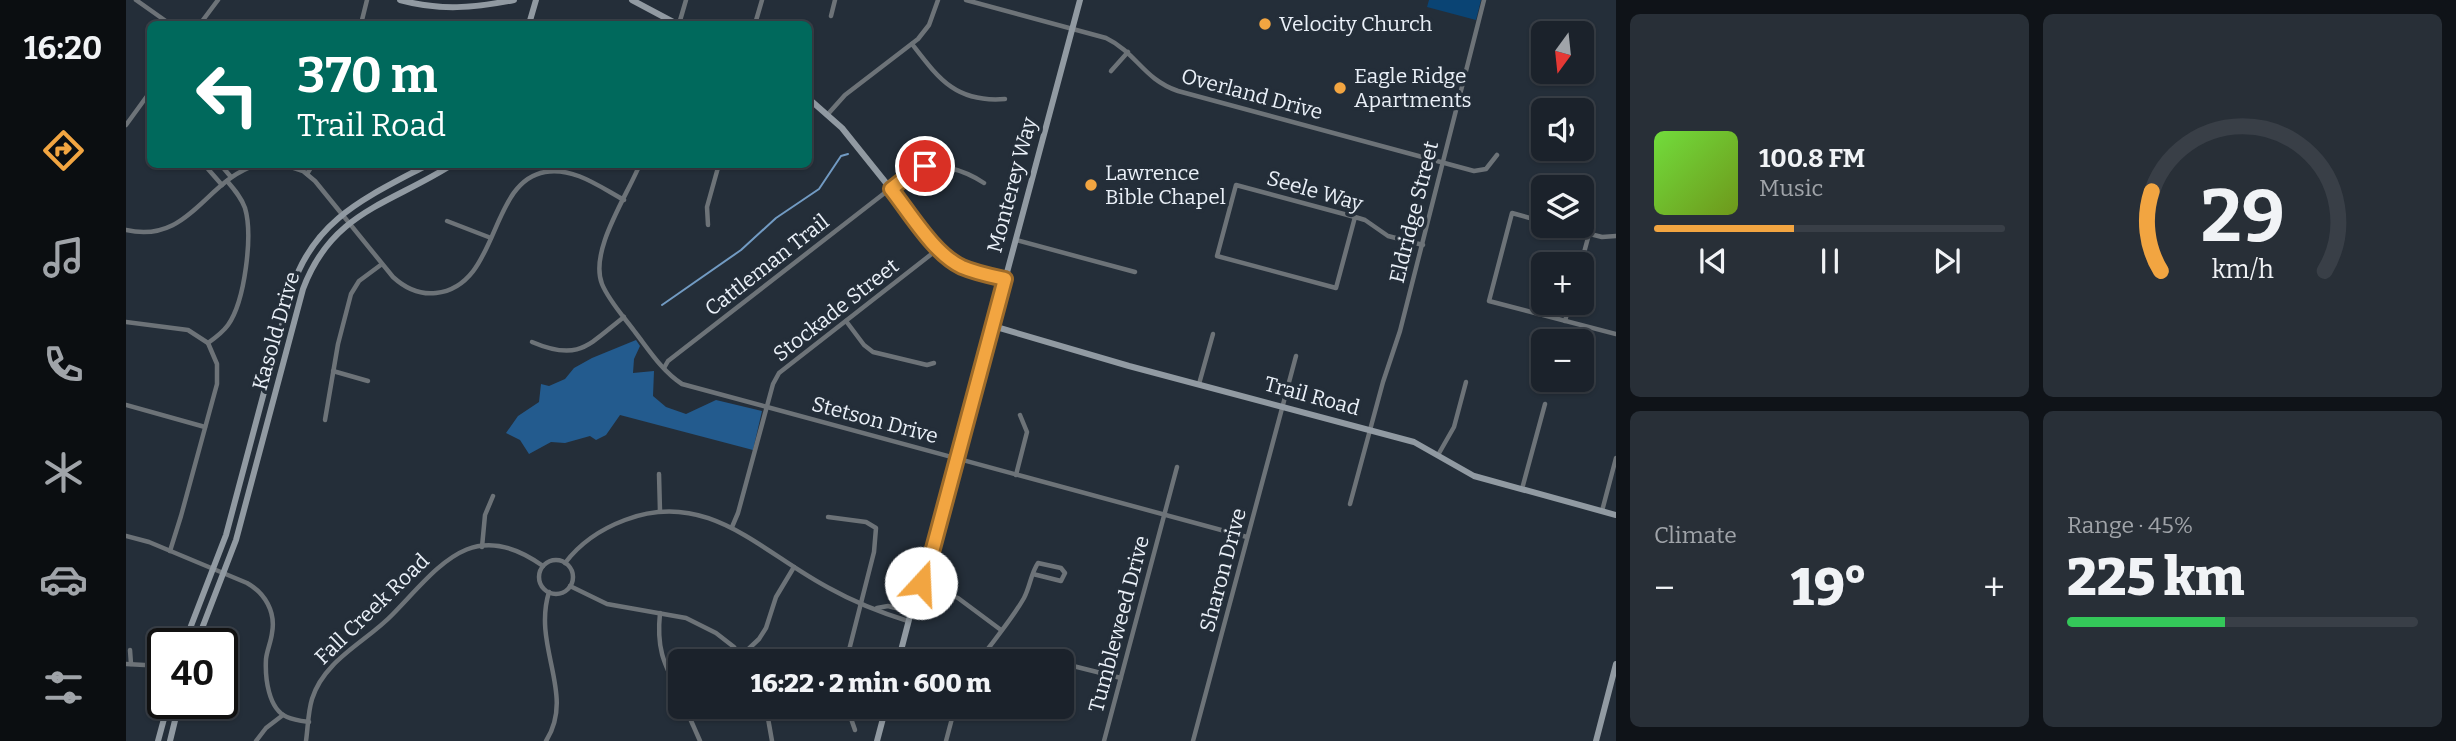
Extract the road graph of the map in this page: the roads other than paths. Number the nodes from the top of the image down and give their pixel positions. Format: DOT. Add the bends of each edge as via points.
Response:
graph roads {
  1 [pos="136,0"];
  2 [pos="218,0"];
  3 [pos="367,0"];
  4 [pos="400,0"];
  5 [pos="454,0"];
  6 [pos="514,0"];
  7 [pos="536,0"];
  8 [pos="632,0"];
  9 [pos="686,0"];
  10 [pos="762,0"];
  11 [pos="835,0"];
  12 [pos="937,0"];
  13 [pos="966,0"];
  14 [pos="1080,0"];
  15 [pos="1484,0"];
  16 [pos="452,9"];
  17 [pos="831,16"];
  18 [pos="166,21"];
  19 [pos="202,21"];
  20 [pos="362,21"];
  21 [pos="531,21"];
  22 [pos="672,21"];
  23 [pos="679,21"];
  24 [pos="756,21"];
  25 [pos="1072,28"];
  26 [pos="912,44"];
  27 [pos="1128,52"];
  28 [pos="1111,71"];
  29 [pos="147,96"];
  30 [pos="1005,99"];
  31 [pos="812,101"];
  32 [pos="828,114"];
  33 [pos="126,125"];
  34 [pos="1497,155"];
  35 [pos="1441,162"];
  36 [pos="208,168"];
  37 [pos="222,168"];
  38 [pos="246,168"];
  39 [pos="292,168"];
  40 [pos="311,168"];
  41 [pos="422,168"];
  42 [pos="446,168"];
  43 [pos="638,168"];
  44 [pos="718,168"];
  45 [pos="307,174"];
  46 [pos="229,179"];
  47 [pos="984,183"];
  48 [pos="222,185"];
  49 [pos="891,189"];
  50 [pos="624,200"];
  51 [pos="342,214"];
  52 [pos="1356,217"];
  53 [pos="1531,218"];
  54 [pos="447,221"];
  55 [pos="349,222"];
  56 [pos="708,225"];
  57 [pos="126,230"];
  58 [pos="1594,235"];
  59 [pos="1616,236"];
  60 [pos="492,238"];
  61 [pos="1016,240"];
  62 [pos="1423,245"];
  63 [pos="938,249"];
  64 [pos="382,264"];
  65 [pos="1135,272"];
  66 [pos="1005,279"];
  67 [pos="1567,315"];
  68 [pos="624,317"];
  69 [pos="846,321"];
  70 [pos="1565,321"];
  71 [pos="126,322"];
  72 [pos="993,326"];
  73 [pos="1213,334"];
  74 [pos="1616,334"];
  75 [pos="532,342"];
  76 [pos="208,343"];
  77 [pos="1296,356"];
  78 [pos="934,363"];
  79 [pos="664,368"];
  80 [pos="333,372"];
  81 [pos="368,381"];
  82 [pos="1466,383"];
  83 [pos="1199,384"];
  84 [pos="1545,404"];
  85 [pos="126,405"];
  86 [pos="1283,407"];
  87 [pos="767,408"];
  88 [pos="1020,415"];
  89 [pos="325,420"];
  90 [pos="205,427"];
  91 [pos="1370,430"];
  92 [pos="1438,456"];
  93 [pos="957,458"];
  94 [pos="1616,458"];
  95 [pos="1177,467"];
  96 [pos="659,474"];
  97 [pos="1016,475"];
  98 [pos="1522,490"];
  99 [pos="493,496"];
  100 [pos="1350,504"];
  101 [pos="660,511"];
  102 [pos="1602,511"];
  103 [pos="1164,515"];
  104 [pos="1616,515"];
  105 [pos="828,517"];
  106 [pos="732,527"];
  107 [pos="126,536"];
  108 [pos="1247,537"];
  109 [pos="482,547"];
  110 [pos="170,551"];
  111 [pos="565,563"];
  112 [pos="543,566"];
  113 [pos="794,567"];
  114 [pos="214,570"];
  115 [pos="224,574"];
  116 [pos="1033,574"];
  117 [pos="921,583"];
  118 [pos="570,586"];
  119 [pos="549,592"];
  120 [pos="862,603"];
  121 [pos="876,608"];
  122 [pos="911,612"];
  123 [pos="660,613"];
  124 [pos="908,621"];
  125 [pos="190,628"];
  126 [pos="202,628"];
  127 [pos="1001,630"];
  128 [pos="733,649"];
  129 [pos="748,649"];
  130 [pos="849,649"];
  131 [pos="901,649"];
  132 [pos="987,649"];
  133 [pos="130,650"];
  134 [pos="128,664"];
  135 [pos="1616,664"];
  136 [pos="147,665"];
  137 [pos="1074,666"];
  138 [pos="668,670"];
  139 [pos="1121,678"];
  140 [pos="283,715"];
  141 [pos="164,719"];
  142 [pos="175,719"];
  143 [pos="690,719"];
  144 [pos="768,719"];
  145 [pos="851,719"];
  146 [pos="883,719"];
  147 [pos="952,719"];
  148 [pos="309,722"];
  149 [pos="855,730"];
  150 [pos="158,741"];
  151 [pos="170,741"];
  152 [pos="256,741"];
  153 [pos="306,741"];
  154 [pos="546,741"];
  155 [pos="700,741"];
  156 [pos="772,741"];
  157 [pos="877,741"];
  158 [pos="946,741"];
  159 [pos="1104,741"];
  160 [pos="1194,741"];
  161 [pos="1596,741"];
  1 -- 18 [label="street"];
  2 -- 19 [label="street"];
  3 -- 20 [label="street"];
  4 -- 16 [label="street"];
  5 -- 16 [label="street"];
  6 -- 16 [label="street"];
  7 -- 21 [label="street"];
  8 -- 22 [label="street"];
  9 -- 23 [label="street"];
  10 -- 24 [label="street"];
  11 -- 17 [label="street"];
  12 -- 26 [label="street" via="929,25"];
  13 -- 25 [label="street, Overland Drive"];
  14 -- 25 [label="street, Monterey Way"];
  15 -- 35 [label="street, Eldridge Street"];
  25 -- 27 [label="street, Overland Drive" via="1107,38"];
  25 -- 61 [label="street, Monterey Way"];
  26 -- 30 [label="street" via="947,86 993,100"];
  26 -- 32 [label="street" via="845,95"];
  27 -- 28 [label="street"];
  27 -- 35 [label="street, Overland Drive" via="1149,76 1178,91"];
  29 -- 33 [label="street"];
  31 -- 32 [label="street"];
  32 -- 49 [label="street"];
  34 -- 35 [label="street, Overland Drive" via="1479,172"];
  35 -- 62 [label="street, Eldridge Street"];
  36 -- 48 [label="street"];
  37 -- 46 [label="street"];
  38 -- 46 [label="street"];
  39 -- 45 [label="street"];
  40 -- 45 [label="street"];
  41 -- 51 [label="street, Kasold Drive"];
  42 -- 55 [label="street, Kasold Drive"];
  43 -- 50 [label="street, Stetson Drive"];
  44 -- 56 [label="street" via="707,207"];
  45 -- 51 [label="street"];
  46 -- 48 [label="street"];
  46 -- 76 [label="street" via="246,211 247,252 236,309 228,325"];
  47 -- 49 [label="street, Cattleman Trail" via="972,175 931,165 914,171"];
  48 -- 57 [label="street" via="174,226 151,232"];
  49 -- 63 [label="street"];
  49 -- 79 [label="street, Cattleman Trail"];
  50 -- 60 [label="street" via="572,174 538,174 514,194"];
  50 -- 68 [label="street, Stetson Drive" via="604,242 598,268 603,285"];
  51 -- 55 [label="street"];
  51 -- 114 [label="street, Kasold Drive" via="316,241 295,279"];
  52 -- 52 [label="street, Seele Way" via="1336,288 1217,256 1236,185"];
  52 -- 62 [label="street, Seele Way" via="1388,236"];
  53 -- 70 [label="street" via="1512,213 1489,301"];
  54 -- 60 [label="street"];
  55 -- 64 [label="street"];
  55 -- 115 [label="street, Kasold Drive" via="321,252 303,289"];
  58 -- 59 [label="street"];
  60 -- 64 [label="street" via="468,278 443,292 408,288"];
  61 -- 65 [label="street"];
  61 -- 66 [label="street, Monterey Way"];
  62 -- 91 [label="street, Eldridge Street"];
  63 -- 66 [label="street" via="963,267"];
  63 -- 69 [label="street, Stockade Street"];
  64 -- 80 [label="street" via="351,293"];
  66 -- 72 [label="street, Monterey Way"];
  67 -- 70 [label="street"];
  68 -- 75 [label="street" via="577,351 559,352"];
  68 -- 79 [label="street, Stetson Drive"];
  69 -- 78 [label="street" via="873,352"];
  69 -- 87 [label="street, Stockade Street" via="779,373"];
  70 -- 74 [label="street"];
  71 -- 76 [label="street" via="181,328"];
  72 -- 83 [label="street, Trail Road"];
  72 -- 93 [label="street, Monterey Way"];
  73 -- 83 [label="street"];
  76 -- 90 [label="street" via="218,371"];
  77 -- 86 [label="street, Sharon Drive"];
  79 -- 87 [label="street, Stetson Drive" via="690,387"];
  80 -- 81 [label="street"];
  80 -- 89 [label="street"];
  82 -- 92 [label="street" via="1451,435"];
  83 -- 86 [label="street, Trail Road"];
  84 -- 98 [label="street"];
  85 -- 90 [label="street"];
  86 -- 91 [label="street, Trail Road"];
  86 -- 108 [label="street, Sharon Drive"];
  87 -- 93 [label="street, Stetson Drive"];
  87 -- 106 [label="street, Stockade Street"];
  88 -- 97 [label="street" via="1027,432"];
  90 -- 110 [label="street"];
  91 -- 92 [label="street, Trail Road" via="1414,442"];
  91 -- 100 [label="street, Eldridge Street"];
  92 -- 98 [label="street, Trail Road" via="1474,476"];
  93 -- 97 [label="street, Stetson Drive"];
  93 -- 117 [label="street, Monterey Way"];
  94 -- 102 [label="street"];
  95 -- 103 [label="street, Tumbleweed Drive"];
  96 -- 101 [label="street"];
  97 -- 103 [label="street, Stetson Drive"];
  98 -- 102 [label="street, Trail Road"];
  99 -- 109 [label="street" via="485,515"];
  101 -- 106 [label="street" via="692,513"];
  101 -- 111 [label="street" via="608,526"];
  102 -- 104 [label="street, Trail Road"];
  103 -- 108 [label="street, Stetson Drive"];
  103 -- 139 [label="street, Tumbleweed Drive"];
  105 -- 120 [label="street" via="866,522 876,528"];
  106 -- 113 [label="street"];
  107 -- 110 [label="street"];
  108 -- 160 [label="street, Sharon Drive"];
  109 -- 112 [label="street, Fall Creek Road" via="508,548"];
  109 -- 148 [label="street, Fall Creek Road" via="462,551 441,563 381,626 335,663 312,699"];
  110 -- 114 [label="street"];
  111 -- 112 [label="street" via="551,561"];
  111 -- 118 [label="street" via="573,576"];
  112 -- 119 [label="street" via="540,580"];
  113 -- 120 [label="street"];
  113 -- 129 [label="street" via="776,597 766,628"];
  114 -- 115 [label="street"];
  114 -- 125 [label="street, Kasold Drive"];
  115 -- 126 [label="street, Kasold Drive"];
  115 -- 140 [label="street" via="253,586 270,607 273,632 266,674"];
  116 -- 116 [label="street" via="1041,562 1065,573 1061,581"];
  116 -- 127 [label="street" via="1027,592"];
  117 -- 122 [label="street, Monterey Way"];
  117 -- 127 [label="street" via="958,598"];
  118 -- 119 [label="street" via="561,593"];
  118 -- 123 [label="street" via="607,604"];
  119 -- 154 [label="street" via="544,637 558,704"];
  120 -- 121 [label="street"];
  120 -- 130 [label="street"];
  121 -- 122 [label="street"];
  121 -- 124 [label="street"];
  122 -- 124 [label="street, Monterey Way"];
  123 -- 128 [label="street" via="701,625"];
  123 -- 138 [label="street" via="660,653"];
  124 -- 131 [label="street, Monterey Way"];
  127 -- 132 [label="street"];
  133 -- 134 [label="street"];
  134 -- 136 [label="street"];
  135 -- 161 [label="street"];
  137 -- 139 [label="street"];
  139 -- 159 [label="street, Tumbleweed Drive"];
  140 -- 148 [label="street"];
  140 -- 152 [label="street"];
  141 -- 150 [label="street"];
  142 -- 151 [label="street"];
  143 -- 155 [label="street"];
  144 -- 156 [label="street"];
  145 -- 149 [label="street"];
  146 -- 157 [label="street"];
  147 -- 158 [label="street"];
  148 -- 153 [label="street, Fall Creek Road"];
}
